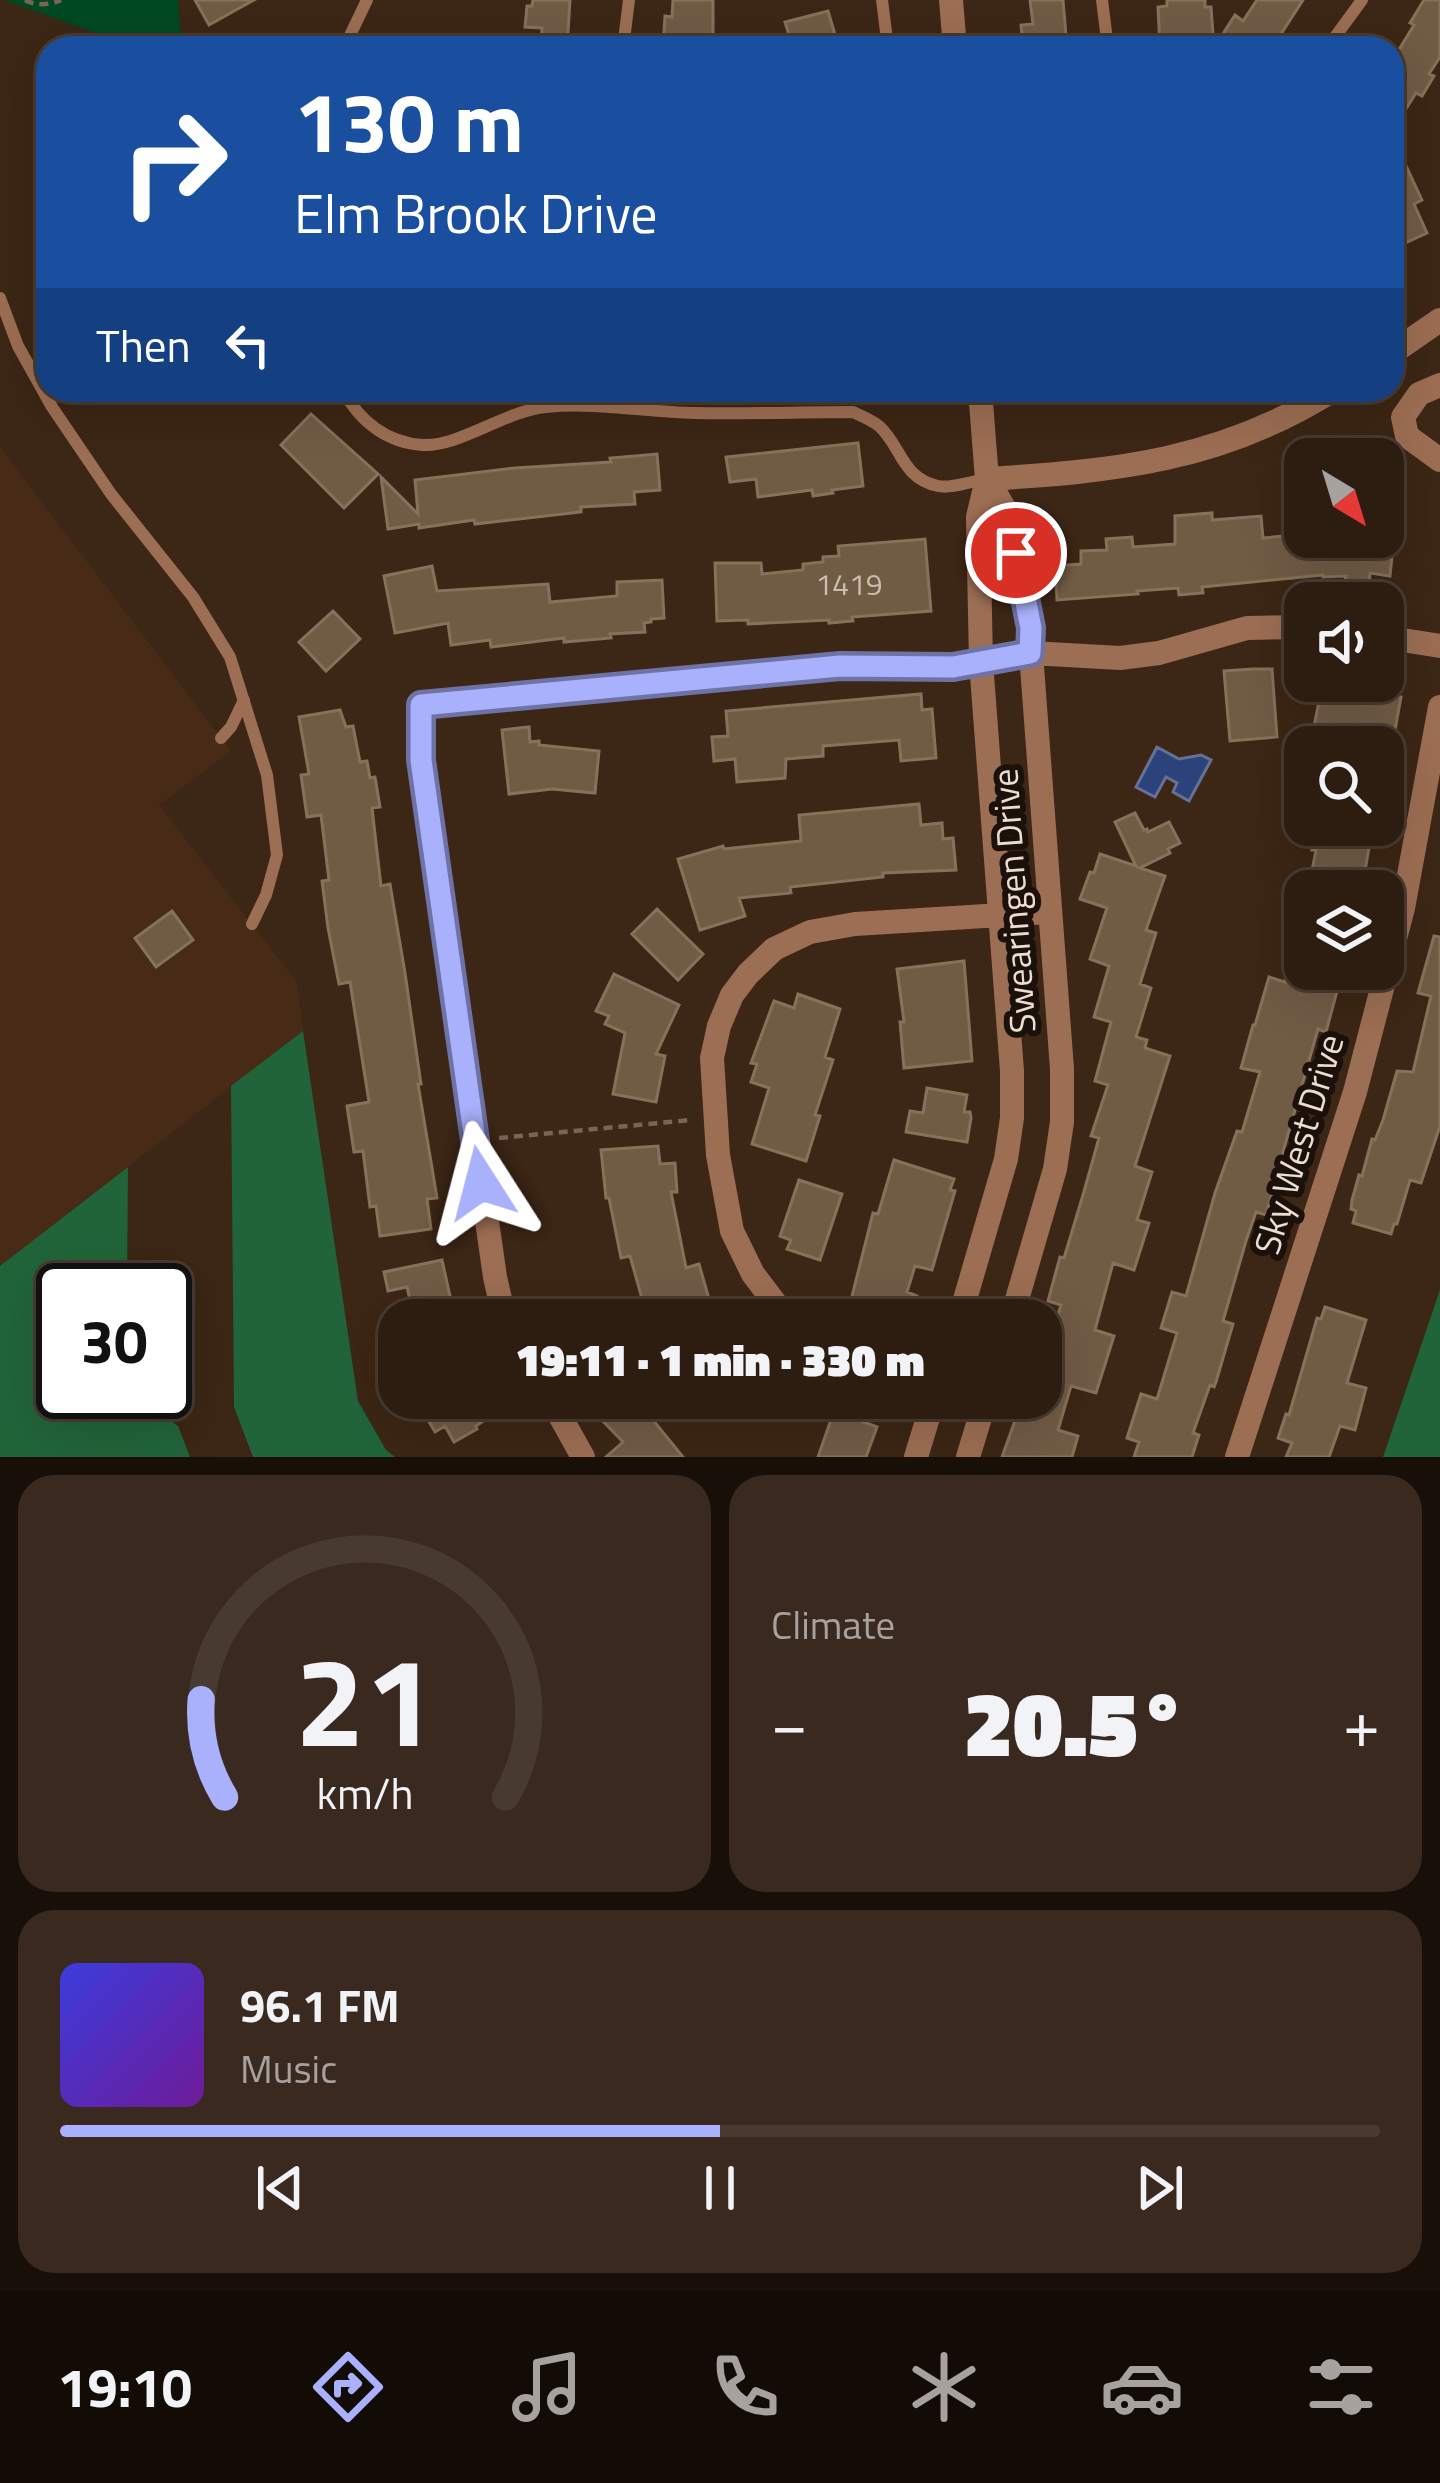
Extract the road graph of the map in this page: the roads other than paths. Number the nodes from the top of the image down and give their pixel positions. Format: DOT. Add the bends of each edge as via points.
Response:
graph roads {
  1 [pos="367,0"];
  2 [pos="629,0"];
  3 [pos="882,0"];
  4 [pos="951,0"];
  5 [pos="1102,0"];
  6 [pos="1362,0"];
  7 [pos="350,36"];
  8 [pos="624,36"];
  9 [pos="886,36"];
  10 [pos="954,36"];
  11 [pos="1106,36"];
  12 [pos="1336,36"];
  13 [pos="0,298"];
  14 [pos="4,318"];
  15 [pos="1440,320"];
  16 [pos="1404,346"];
  17 [pos="1404,365"];
  18 [pos="36,378"];
  19 [pos="1430,390"];
  20 [pos="49,402"];
  21 [pos="350,402"];
  22 [pos="981,402"];
  23 [pos="1310,402"];
  24 [pos="1440,460"];
  25 [pos="987,479"];
  26 [pos="1284,627"];
  27 [pos="1404,640"];
  28 [pos="1440,646"];
  29 [pos="1030,653"];
  30 [pos="981,662"];
  31 [pos="244,699"];
  32 [pos="1440,707"];
  33 [pos="221,738"];
  34 [pos="1050,912"];
  35 [pos="1000,917"];
  36 [pos="252,924"];
  37 [pos="500,1299"];
  38 [pos="772,1299"];
  39 [pos="965,1299"];
  40 [pos="1017,1299"];
  41 [pos="562,1419"];
  42 [pos="928,1419"];
  43 [pos="973,1419"];
  44 [pos="584,1457"];
  45 [pos="916,1457"];
  46 [pos="968,1457"];
  47 [pos="1237,1457"];
  1 -- 7 [label="lane"];
  2 -- 8 [label="lane"];
  3 -- 9 [label="lane"];
  4 -- 10 [label="street"];
  5 -- 11 [label="lane"];
  6 -- 12 [label="lane"];
  13 -- 14 [label="lane"];
  14 -- 18 [label="lane"];
  15 -- 16 [label="street"];
  17 -- 19 [label="street"];
  19 -- 24 [label="street" via="1403,417 1403,428"];
  20 -- 31 [label="lane" via="193,597 230,657"];
  21 -- 25 [label="lane" via="373,428 425,446 549,406 854,412 877,424 902,463 940,487"];
  22 -- 25 [label="street, Swearingen Drive"];
  23 -- 25 [label="street" via="1205,449 1143,464"];
  25 -- 29 [label="street, Swearingen Drive" via="1009,516"];
  25 -- 30 [label="street, Swearingen Drive" via="978,517"];
  26 -- 29 [label="street" via="1247,628 1120,658"];
  27 -- 28 [label="street"];
  29 -- 30 [label="street"];
  29 -- 34 [label="street, Swearingen Drive"];
  30 -- 35 [label="street, Swearingen Drive"];
  30 -- 37 [label="street" via="840,666 421,705 446,950"];
  31 -- 33 [label="lane"];
  31 -- 36 [label="lane" via="267,775 277,855"];
  32 -- 47 [label="street, Sky West Drive" via="1402,908 1354,1092"];
  34 -- 35 [label="street"];
  34 -- 40 [label="street, Swearingen Drive" via="1062,1122"];
  35 -- 38 [label="street" via="810,932 774,949 732,995 712,1058 718,1155 732,1231"];
  35 -- 39 [label="street, Swearingen Drive" via="1012,1118"];
  41 -- 44 [label="street"];
  42 -- 45 [label="street"];
  43 -- 46 [label="street"];
}
